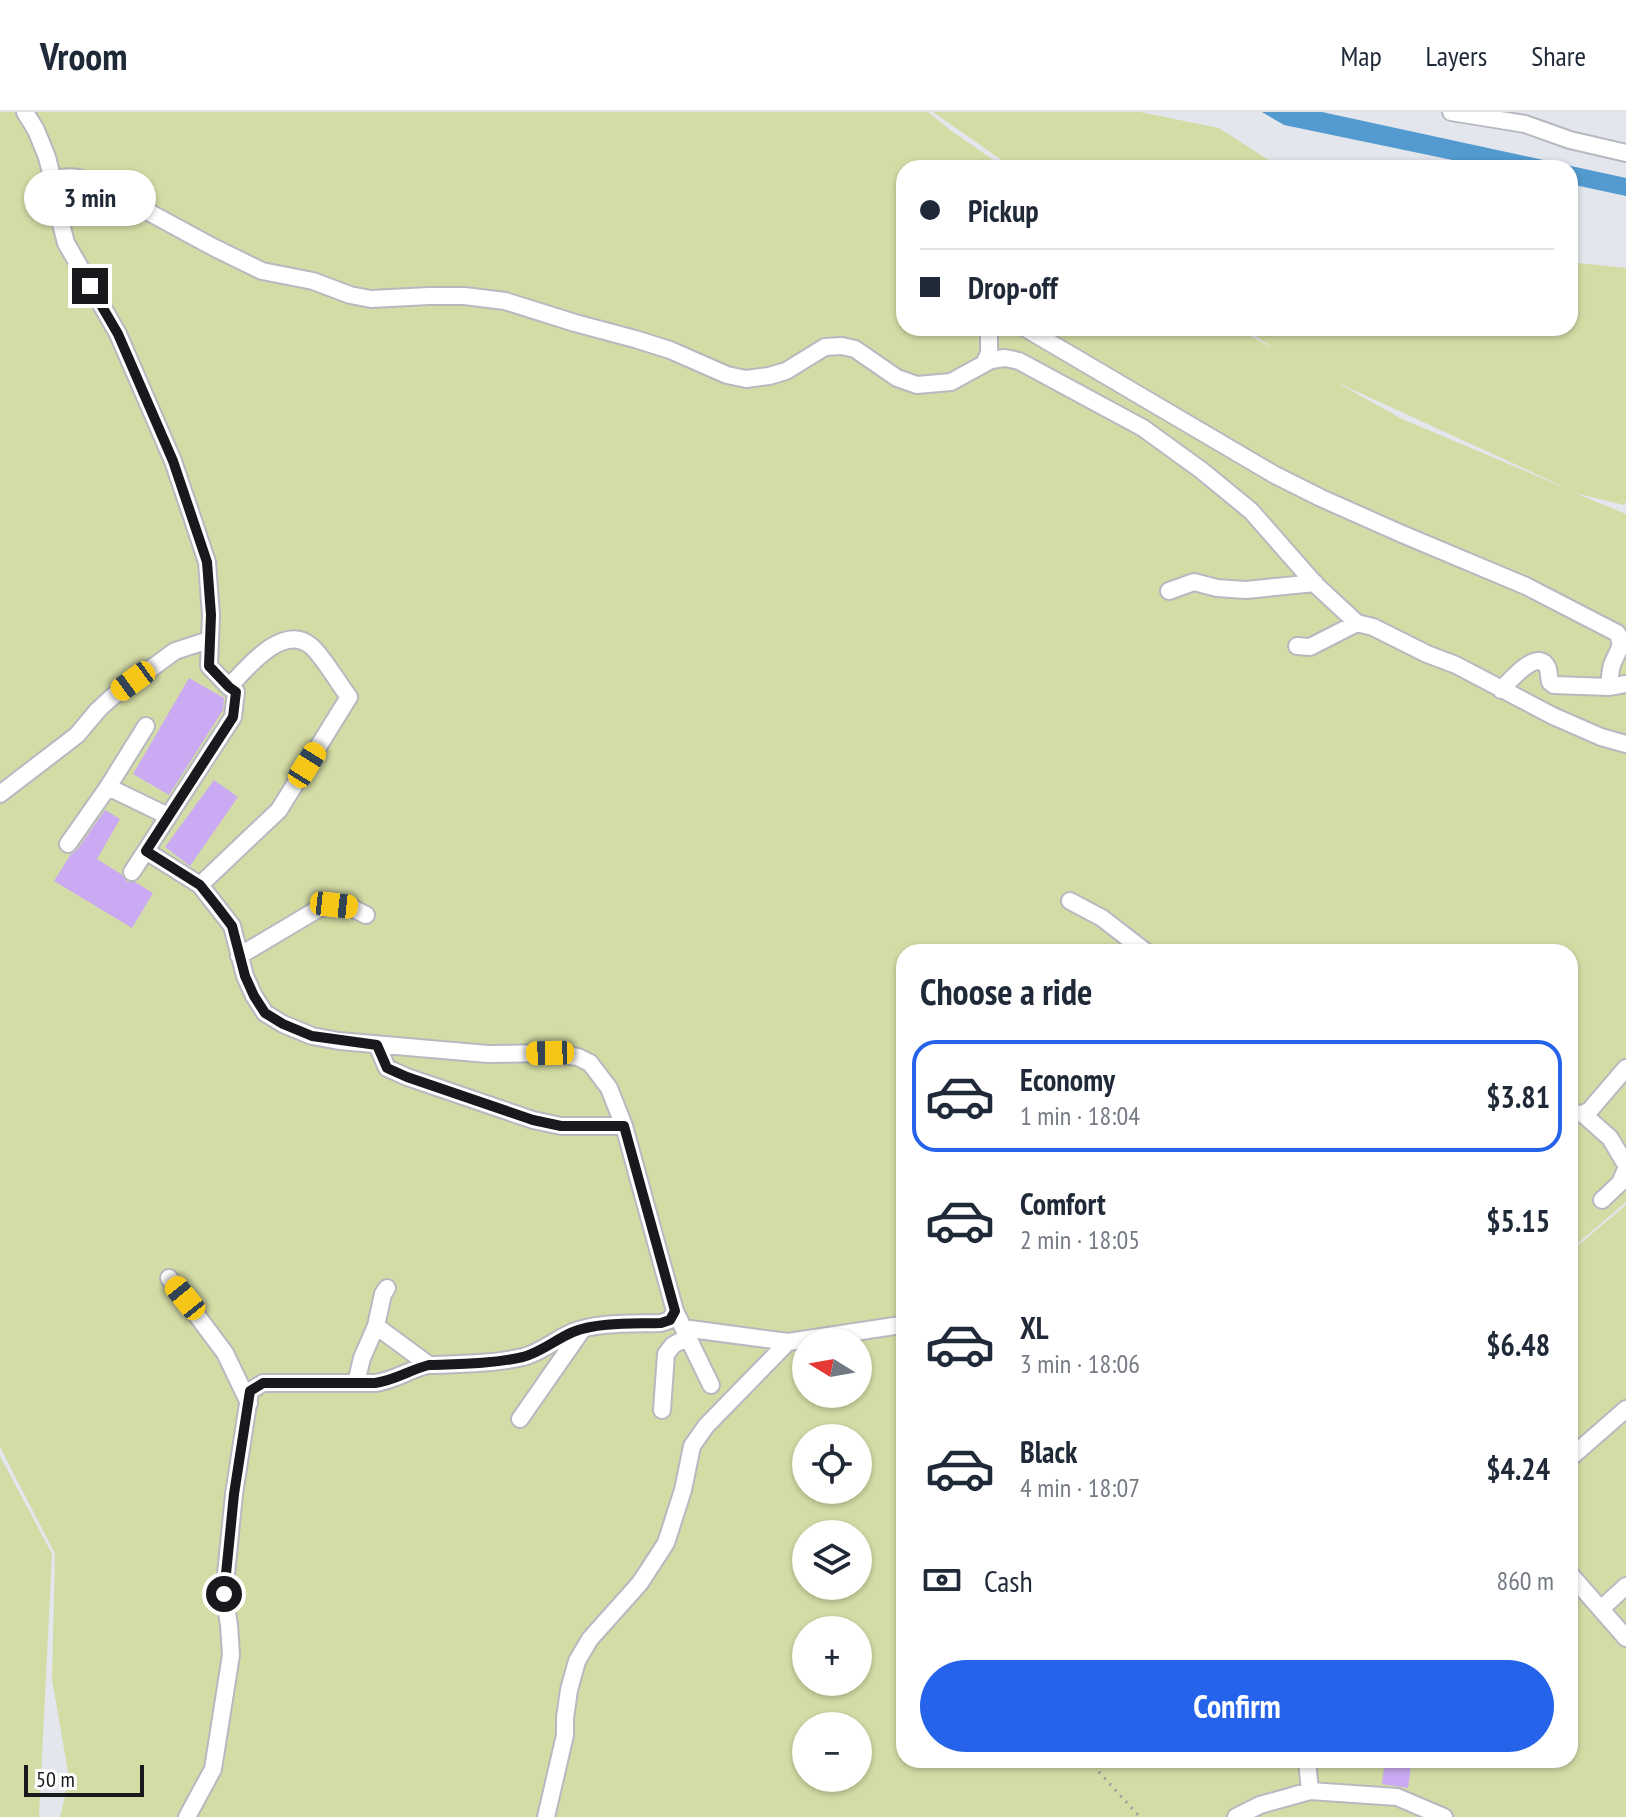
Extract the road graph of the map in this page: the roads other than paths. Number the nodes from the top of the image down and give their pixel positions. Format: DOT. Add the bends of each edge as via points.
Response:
graph roads {
  1 [pos="25,112"];
  2 [pos="1451,112"];
  3 [pos="1528,118"];
  4 [pos="1626,153"];
  5 [pos="53,179"];
  6 [pos="104,200"];
  7 [pos="58,214"];
  8 [pos="989,336"];
  9 [pos="1039,336"];
  10 [pos="984,364"];
  11 [pos="1315,583"];
  12 [pos="1169,591"];
  13 [pos="1357,623"];
  14 [pos="209,640"];
  15 [pos="1297,646"];
  16 [pos="1618,685"];
  17 [pos="229,687"];
  18 [pos="1501,690"];
  19 [pos="146,726"];
  20 [pos="1626,744"];
  21 [pos="108,787"];
  22 [pos="0,794"];
  23 [pos="168,816"];
  24 [pos="68,844"];
  25 [pos="146,851"];
  26 [pos="132,872"];
  27 [pos="200,885"];
  28 [pos="1070,901"];
  29 [pos="366,915"];
  30 [pos="1136,944"];
  31 [pos="239,956"];
  32 [pos="377,1045"];
  33 [pos="1626,1068"];
  34 [pos="1578,1113"];
  35 [pos="1578,1114"];
  36 [pos="624,1126"];
  37 [pos="1626,1167"];
  38 [pos="1602,1200"];
  39 [pos="169,1278"];
  40 [pos="387,1288"];
  41 [pos="675,1311"];
  42 [pos="896,1324"];
  43 [pos="376,1326"];
  44 [pos="583,1329"];
  45 [pos="685,1332"];
  46 [pos="788,1342"];
  47 [pos="429,1365"];
  48 [pos="356,1383"];
  49 [pos="711,1385"];
  50 [pos="249,1403"];
  51 [pos="1626,1409"];
  52 [pos="662,1410"];
  53 [pos="520,1419"];
  54 [pos="1578,1451"];
  55 [pos="1578,1583"];
  56 [pos="1626,1586"];
  57 [pos="1601,1609"];
  58 [pos="1626,1638"];
  59 [pos="1308,1768"];
  60 [pos="1310,1791"];
  61 [pos="187,1817"];
  62 [pos="546,1817"];
  63 [pos="1236,1817"];
  64 [pos="1444,1817"];
  1 -- 5 [label="lane"];
  2 -- 3 [label="lane"];
  3 -- 4 [label="lane" via="1570,140"];
  5 -- 6 [label="lane" via="81,177"];
  5 -- 7 [label="lane"];
  6 -- 7 [label="lane"];
  6 -- 10 [label="lane" via="130,202 262,271 371,299 464,296 505,301 670,350 746,379 786,371 825,347 855,349 917,385 951,382"];
  7 -- 14 [label="lane" via="66,243 118,334 173,461 207,562"];
  8 -- 10 [label="lane"];
  9 -- 16 [label="lane" via="1275,475 1526,586 1617,633 1622,644 1613,661"];
  10 -- 11 [label="lane" via="1005,358 1019,361 1143,428 1251,511"];
  11 -- 12 [label="lane" via="1237,590 1194,582"];
  11 -- 13 [label="lane"];
  13 -- 15 [label="lane" via="1310,647"];
  13 -- 18 [label="lane"];
  14 -- 17 [label="lane" via="209,666"];
  14 -- 22 [label="lane" via="175,651 112,697 77,735"];
  16 -- 18 [label="lane" via="1554,685 1548,668 1538,661"];
  17 -- 23 [label="lane" via="236,692 233,717"];
  17 -- 27 [label="lane" via="259,655 284,640 299,638 312,646 349,697 279,810"];
  18 -- 20 [label="lane"];
  19 -- 21 [label="lane"];
  21 -- 23 [label="lane"];
  21 -- 24 [label="lane"];
  23 -- 25 [label="lane"];
  25 -- 26 [label="lane"];
  25 -- 27 [label="lane"];
  27 -- 31 [label="lane" via="232,926"];
  28 -- 30 [label="lane"];
  29 -- 31 [label="lane" via="334,905 318,909"];
  31 -- 32 [label="lane" via="265,1013 312,1036"];
  32 -- 36 [label="lane" via="387,1068 533,1120 561,1126"];
  32 -- 36 [label="lane" via="578,1057 590,1063 609,1088"];
  33 -- 34 [label="lane" via="1590,1110"];
  35 -- 37 [label="lane" via="1610,1138"];
  36 -- 41 [label="lane"];
  37 -- 38 [label="lane" via="1620,1183"];
  39 -- 50 [label="lane" via="225,1353"];
  40 -- 43 [label="lane"];
  41 -- 44 [label="lane" via="661,1323"];
  41 -- 45 [label="lane"];
  42 -- 46 [label="lane"];
  43 -- 47 [label="lane"];
  43 -- 48 [label="lane"];
  44 -- 47 [label="lane" via="526,1356"];
  44 -- 53 [label="lane"];
  45 -- 46 [label="lane"];
  45 -- 49 [label="lane"];
  45 -- 52 [label="lane" via="666,1354"];
  46 -- 62 [label="lane" via="692,1446 666,1543 577,1661"];
  47 -- 48 [label="lane" via="392,1380"];
  48 -- 50 [label="lane" via="263,1383 250,1391"];
  50 -- 61 [label="lane" via="224,1594 231,1655 213,1769"];
  51 -- 54 [label="lane"];
  55 -- 57 [label="lane"];
  56 -- 57 [label="lane"];
  57 -- 58 [label="lane"];
  59 -- 60 [label="lane"];
  60 -- 63 [label="lane"];
  60 -- 64 [label="lane" via="1397,1797"];
}
